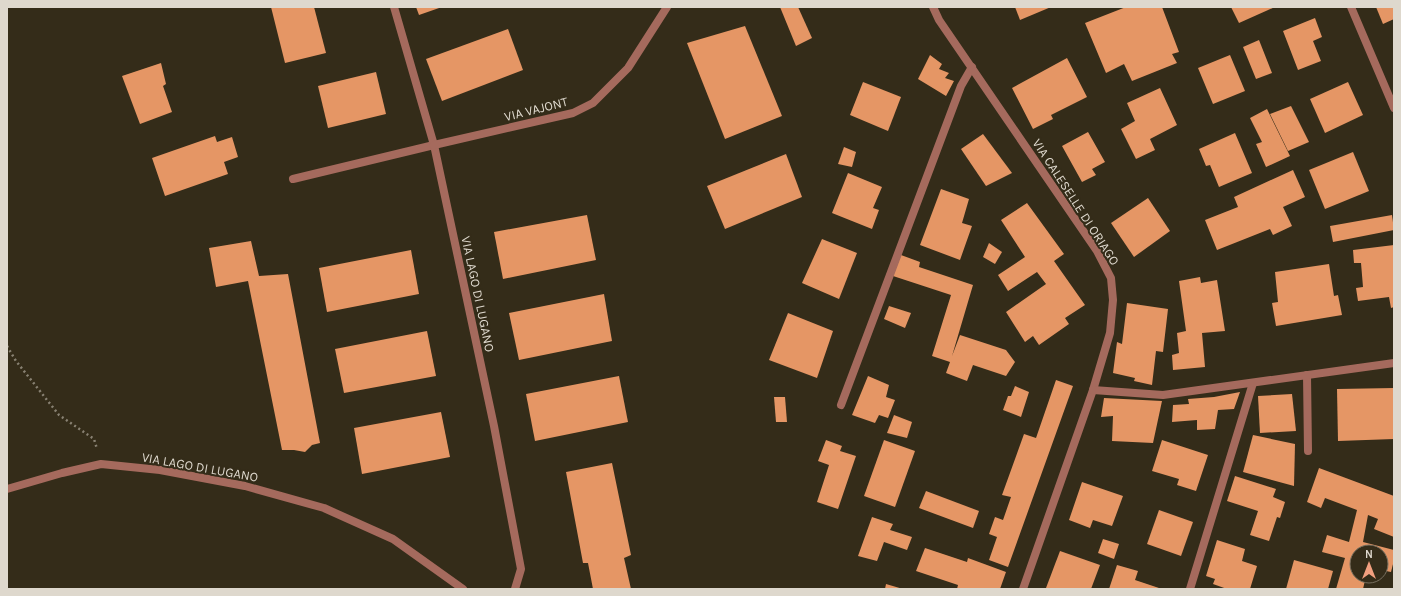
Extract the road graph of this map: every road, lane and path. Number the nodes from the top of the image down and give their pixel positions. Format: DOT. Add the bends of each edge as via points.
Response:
graph roads {
  1 [pos="394,7"];
  2 [pos="668,7"];
  3 [pos="933,7"];
  4 [pos="1351,7"];
  5 [pos="972,67"];
  6 [pos="1394,108"];
  7 [pos="434,145"];
  8 [pos="293,179"];
  9 [pos="7,346"];
  10 [pos="1394,364"];
  11 [pos="1307,375"];
  12 [pos="1253,383"];
  13 [pos="1093,390"];
  14 [pos="842,405"];
  15 [pos="1308,451"];
  16 [pos="101,464"];
  17 [pos="7,489"];
  18 [pos="463,589"];
  19 [pos="515,589"];
  20 [pos="1023,589"];
  21 [pos="1190,589"];
  1 -- 7 [label="street, VIA LAGO DI LUGANO"];
  2 -- 7 [label="street, VIA VAJONT" via="628,68 593,103 573,113"];
  3 -- 5 [label="street, VIA CALESELLE DI ORIAGO" via="939,20"];
  4 -- 6 [label="street"];
  5 -- 13 [label="street, VIA CALESELLE DI ORIAGO" via="1097,251 1111,278 1113,300 1110,333"];
  5 -- 14 [label="street" via="961,86"];
  7 -- 8 [label="street, VIA VAJONT"];
  7 -- 19 [label="street, VIA LAGO DI LUGANO" via="494,426 521,569"];
  9 -- 16 [label="path" via="59,415 94,439"];
  10 -- 11 [label="street"];
  11 -- 12 [label="street"];
  11 -- 15 [label="street"];
  12 -- 13 [label="street" via="1163,395"];
  12 -- 21 [label="street"];
  13 -- 20 [label="street, VIA CALESELLE DI ORIAGO"];
  16 -- 17 [label="street, VIA LAGO DI LUGANO"];
  16 -- 18 [label="street, VIA LAGO DI LUGANO" via="160,470 244,486 324,508 393,539"];
}
